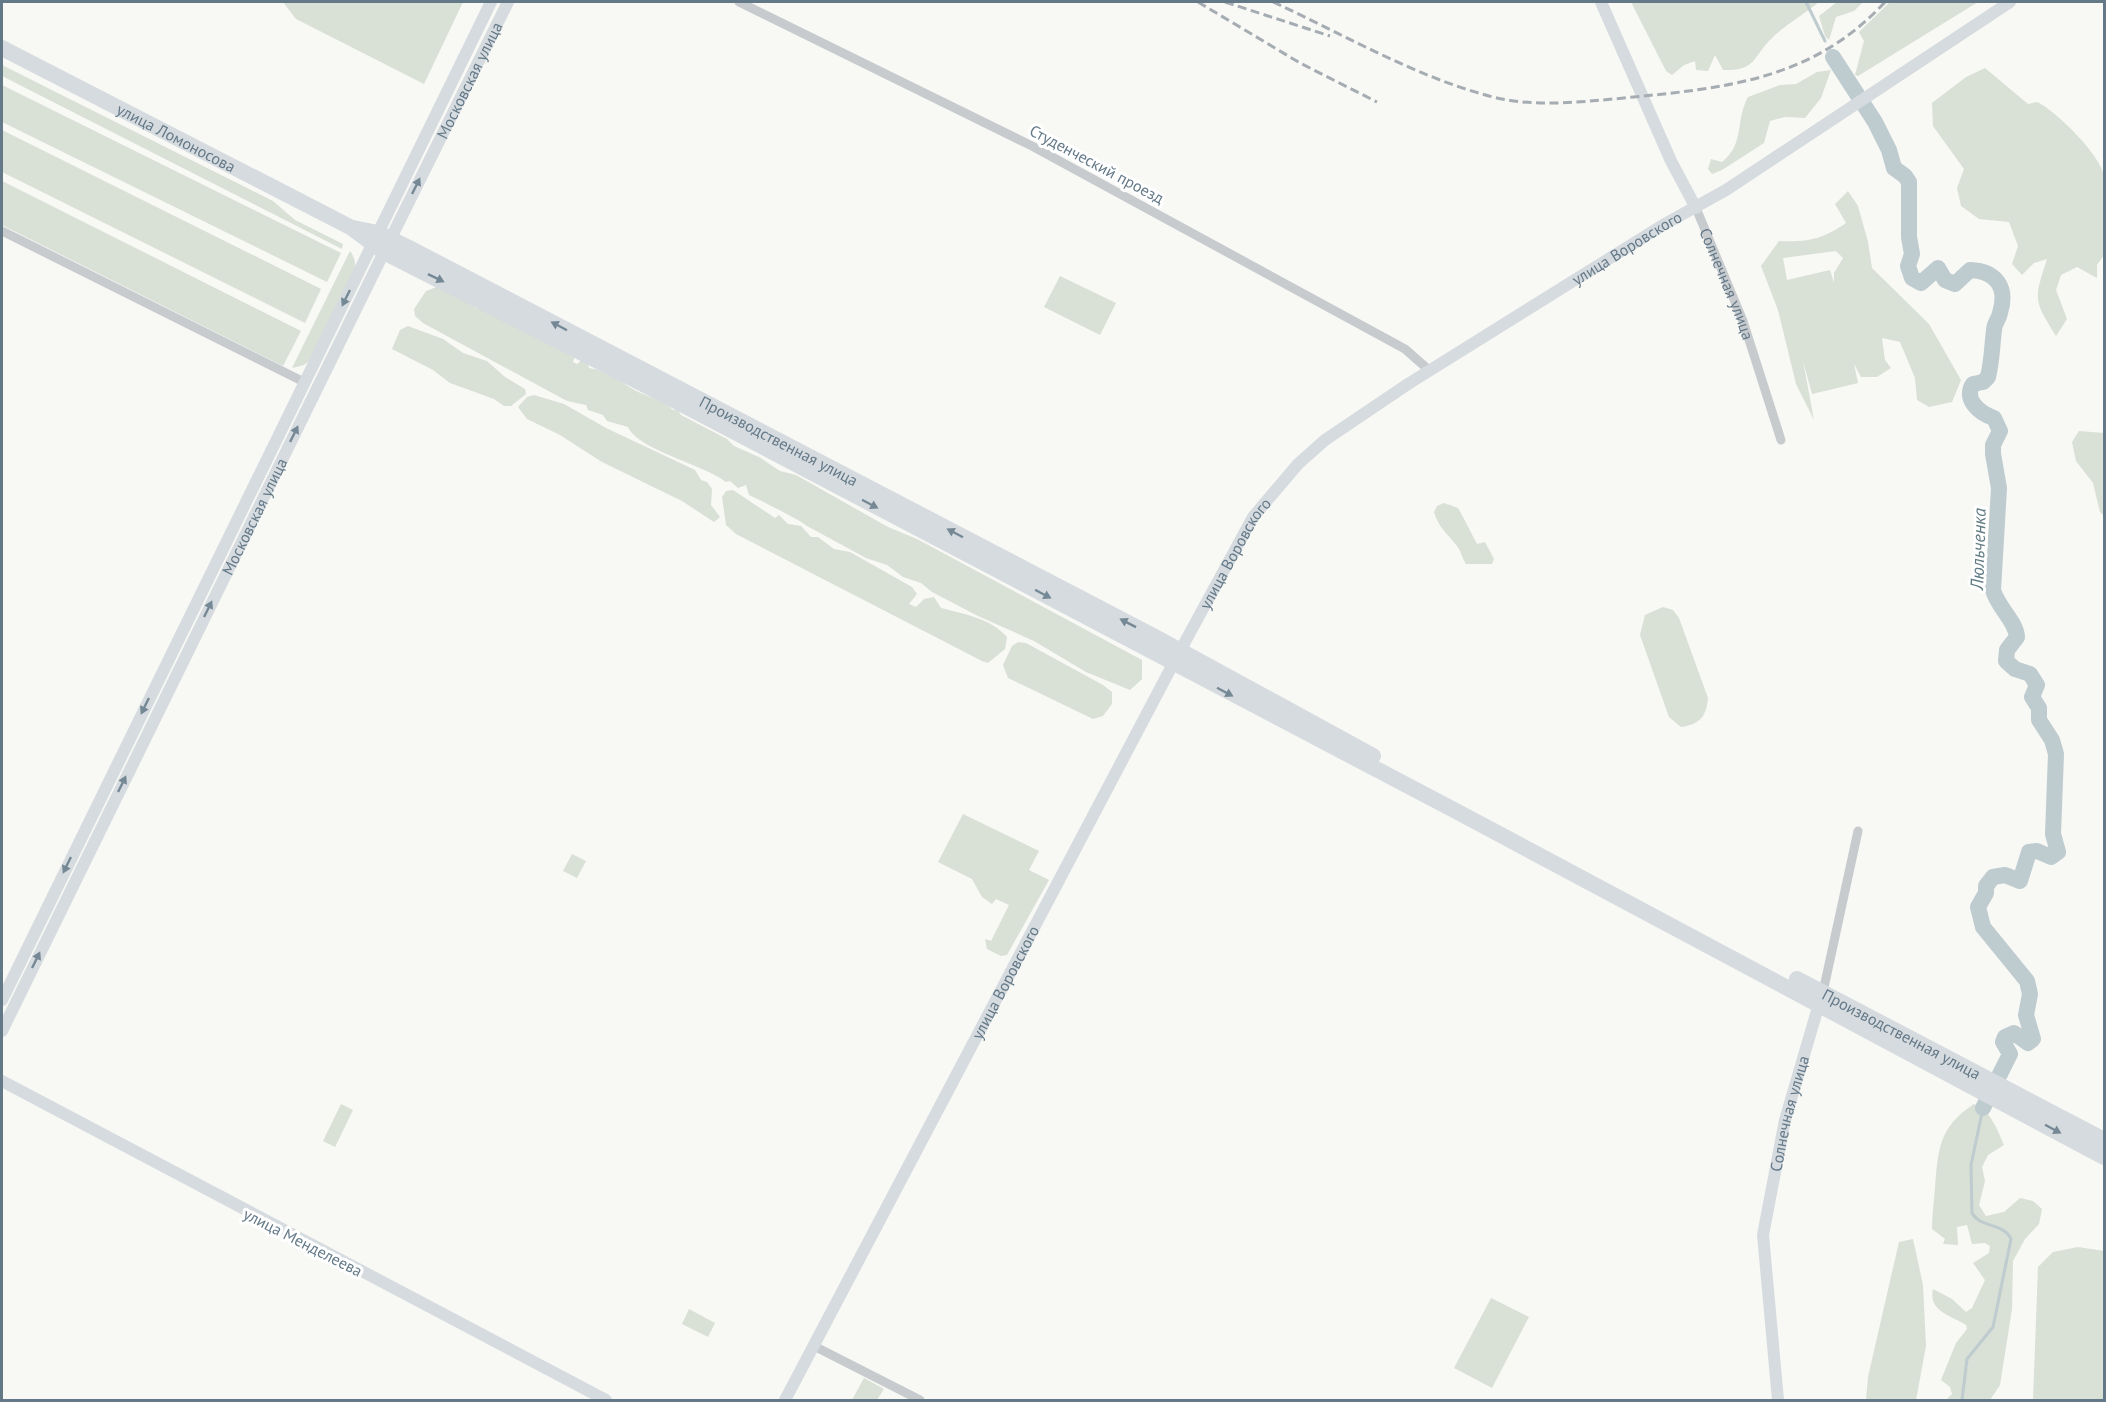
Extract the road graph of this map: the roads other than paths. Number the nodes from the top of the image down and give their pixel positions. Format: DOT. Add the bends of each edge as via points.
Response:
graph roads {
  1 [pos="491,2"];
  2 [pos="508,2"];
  3 [pos="739,2"];
  4 [pos="1601,2"];
  5 [pos="2010,2"];
  6 [pos="2,48"];
  7 [pos="1696,207"];
  8 [pos="2,231"];
  9 [pos="381,242"];
  10 [pos="1430,371"];
  11 [pos="304,382"];
  12 [pos="316,389"];
  13 [pos="1781,440"];
  14 [pos="1177,657"];
  15 [pos="1858,831"];
  16 [pos="5,985"];
  17 [pos="20,992"];
  18 [pos="1821,998"];
  19 [pos="2,1000"];
  20 [pos="2,1031"];
  21 [pos="2,1082"];
  22 [pos="2005,1095"];
  23 [pos="2104,1140"];
  24 [pos="2104,1157"];
  25 [pos="814,1346"];
  26 [pos="606,1401"];
  27 [pos="785,1401"];
  28 [pos="920,1401"];
  29 [pos="1778,1401"];
  1 -- 9 [label="main road, Московская улица"];
  9 -- 2 [label="main road, Московская улица, one-way"];
  3 -- 10 [label="street, Студенческий проезд" via="1032,146 1405,349"];
  4 -- 7 [label="main road, Солнечная улица" via="1671,161"];
  5 -- 7 [label="main road, улица Воровского"];
  6 -- 9 [label="highway, улица Ломоносова"];
  7 -- 10 [label="main road, улица Воровского"];
  7 -- 13 [label="street, Солнечная улица" via="1743,321"];
  8 -- 11 [label="street"];
  9 -- 11 [label="main road, Московская улица, one-way"];
  9 -- 12 [label="main road, Московская улица"];
  9 -- 14 [label="highway, Производственная улица"];
  10 -- 14 [label="main road, улица Воровского" via="1324,440 1271,492 1234,549"];
  11 -- 12 [label="main road"];
  11 -- 16 [label="main road, Московская улица, one-way"];
  17 -- 12 [label="main road, Московская улица, one-way"];
  14 -- 18 [label="highway, Производственная улица" via="1701,928"];
  14 -- 18 [label="highway, Производственная улица, one-way" via="1708,945"];
  14 -- 25 [label="main road, улица Воровского"];
  15 -- 18 [label="street, Солнечная улица"];
  16 -- 17 [label="main road"];
  16 -- 19 [label="main road, Московская улица"];
  17 -- 20 [label="main road, Московская улица"];
  18 -- 22 [label="highway, Производственная улица"];
  18 -- 29 [label="main road, Солнечная улица" via="1785,1120 1763,1235"];
  21 -- 26 [label="main road, улица Менделеева"];
  22 -- 23 [label="highway, Производственная улица"];
  22 -- 24 [label="highway, Производственная улица, one-way"];
  25 -- 27 [label="main road, улица Воровского"];
  25 -- 28 [label="street"];
}
